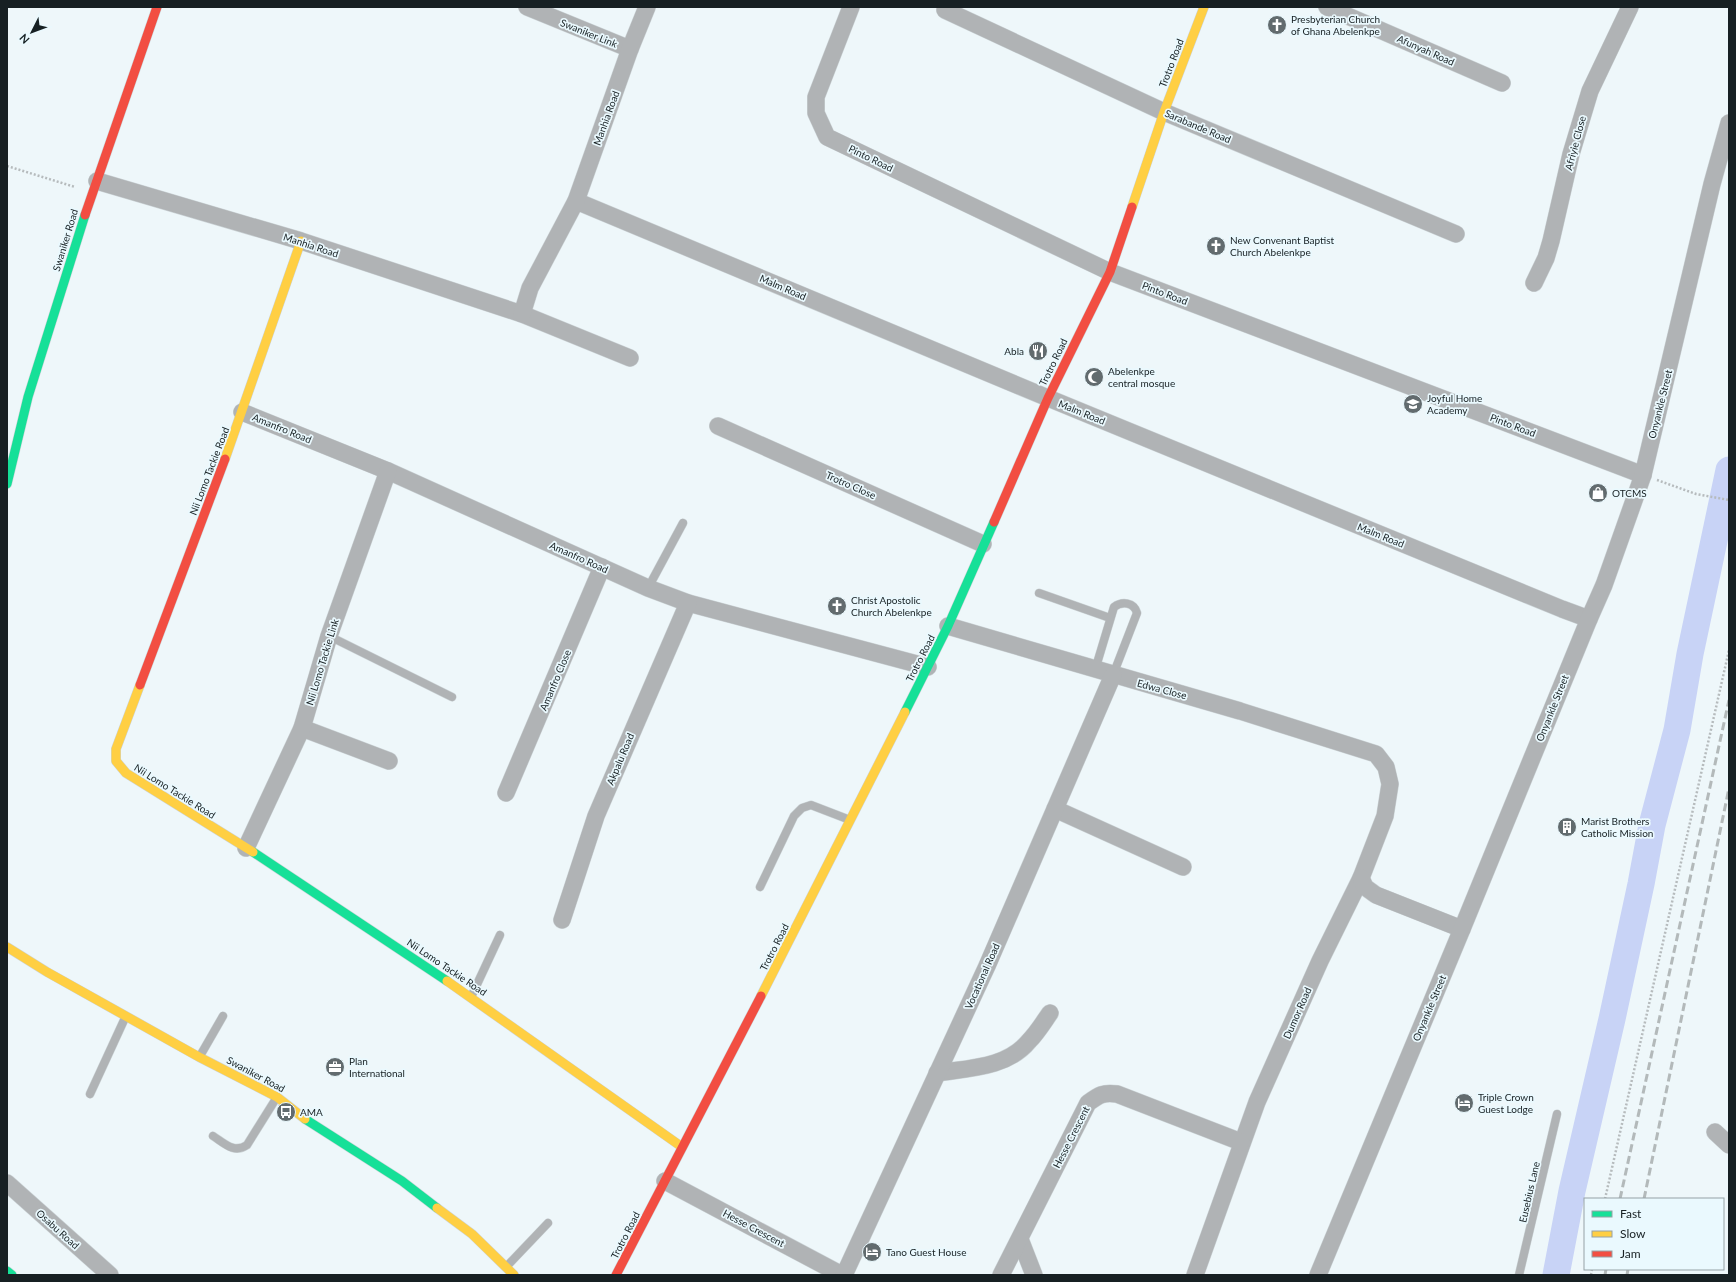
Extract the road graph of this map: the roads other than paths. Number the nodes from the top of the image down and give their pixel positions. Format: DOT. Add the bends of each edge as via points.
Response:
graph roads {
  1 [pos="157,7"];
  2 [pos="526,7"];
  3 [pos="647,7"];
  4 [pos="851,7"];
  5 [pos="1204,7"];
  6 [pos="1327,7"];
  7 [pos="1630,7"];
  8 [pos="945,10"];
  9 [pos="630,49"];
  10 [pos="1502,83"];
  11 [pos="1164,112"];
  12 [pos="1729,123"];
  13 [pos="95,187"];
  14 [pos="576,201"];
  15 [pos="1456,234"];
  16 [pos="301,241"];
  17 [pos="1110,272"];
  18 [pos="1534,283"];
  19 [pos="522,314"];
  20 [pos="630,358"];
  21 [pos="1048,398"];
  22 [pos="242,412"];
  23 [pos="718,426"];
  24 [pos="388,471"];
  25 [pos="1643,475"];
  26 [pos="7,484"];
  27 [pos="683,523"];
  28 [pos="983,544"];
  29 [pos="602,567"];
  30 [pos="648,588"];
  31 [pos="1039,592"];
  32 [pos="688,603"];
  33 [pos="1110,618"];
  34 [pos="1589,619"];
  35 [pos="948,626"];
  36 [pos="330,636"];
  37 [pos="928,668"];
  38 [pos="1094,670"];
  39 [pos="1113,675"];
  40 [pos="452,697"];
  41 [pos="302,728"];
  42 [pos="1376,754"];
  43 [pos="389,760"];
  44 [pos="506,793"];
  45 [pos="1056,809"];
  46 [pos="850,820"];
  47 [pos="246,848"];
  48 [pos="1183,866"];
  49 [pos="1361,878"];
  50 [pos="760,887"];
  51 [pos="562,920"];
  52 [pos="1462,929"];
  53 [pos="500,935"];
  54 [pos="7,947"];
  55 [pos="471,996"];
  56 [pos="1050,1014"];
  57 [pos="126,1015"];
  58 [pos="223,1016"];
  59 [pos="199,1057"];
  60 [pos="937,1073"];
  61 [pos="90,1094"];
  62 [pos="277,1096"];
  63 [pos="1557,1114"];
  64 [pos="1714,1132"];
  65 [pos="213,1136"];
  66 [pos="1241,1142"];
  67 [pos="1729,1145"];
  68 [pos="682,1147"];
  69 [pos="665,1181"];
  70 [pos="7,1183"];
  71 [pos="548,1223"];
  72 [pos="1020,1239"];
  73 [pos="506,1267"];
  74 [pos="7,1271"];
  75 [pos="12,1275"];
  76 [pos="110,1275"];
  77 [pos="514,1275"];
  78 [pos="616,1275"];
  79 [pos="843,1275"];
  80 [pos="1001,1275"];
  81 [pos="1034,1275"];
  82 [pos="1195,1275"];
  83 [pos="1318,1275"];
  84 [pos="1519,1275"];
  1 -- 13 [label="main road, Swaniker Road"];
  2 -- 9 [label="street, Swaniker Link"];
  3 -- 9 [label="street, Manhia Road"];
  4 -- 17 [label="street, Pinto Road" via="816,97 816,113 827,137"];
  5 -- 11 [label="main road, Trotro Road"];
  6 -- 10 [label="street, Afunyah Road"];
  7 -- 18 [label="street, Afriyie Close" via="1590,90 1571,154 1551,241"];
  8 -- 11 [label="street, Sarabande Road"];
  9 -- 14 [label="street, Manhia Road"];
  11 -- 15 [label="street, Sarabande Road"];
  11 -- 17 [label="main road, Trotro Road"];
  12 -- 25 [label="street, Onyankle Street" via="1712,184"];
  13 -- 16 [label="street, Manhia Road"];
  13 -- 26 [label="main road, Swaniker Road" via="28,397"];
  14 -- 19 [label="street, Manhia Road" via="530,288"];
  14 -- 21 [label="street, Malm Road"];
  16 -- 19 [label="street, Manhia Road"];
  16 -- 22 [label="main road, Nii Lomo Tackie Road"];
  17 -- 21 [label="main road, Trotro Road"];
  17 -- 25 [label="street, Pinto Road"];
  19 -- 20 [label="street, Manhia Road"];
  21 -- 28 [label="main road, Trotro Road"];
  21 -- 34 [label="street, Malm Road"];
  22 -- 24 [label="street, Amanfro Road"];
  22 -- 47 [label="main road, Nii Lomo Tackie Road" via="116,749 116,761 126,773"];
  23 -- 28 [label="street, Trotro Close"];
  24 -- 29 [label="street, Amanfro Road"];
  24 -- 36 [label="street, Nii Lomo Tackie Link"];
  25 -- 34 [label="street, Onyankle Street" via="1604,585"];
  27 -- 30 [label="lane"];
  28 -- 35 [label="main road, Trotro Road"];
  29 -- 30 [label="street, Amanfro Road"];
  29 -- 44 [label="street, Amanfro Close"];
  30 -- 32 [label="street, Amanfro Road"];
  31 -- 33 [label="lane"];
  32 -- 37 [label="street, Amanfro Road"];
  32 -- 51 [label="street, Akpalu Road" via="596,816"];
  33 -- 38 [label="lane"];
  33 -- 39 [label="lane" via="1114,607 1119,603 1136,609 1137,613"];
  34 -- 52 [label="street, Onyankle Street"];
  35 -- 37 [label="main road, Trotro Road"];
  35 -- 38 [label="street, Edwa Close"];
  36 -- 40 [label="lane"];
  36 -- 41 [label="street, Nii Lomo Tackie Link"];
  37 -- 46 [label="main road, Trotro Road"];
  38 -- 39 [label="street, Edwa Close"];
  39 -- 42 [label="street, Edwa Close" via="1240,711"];
  39 -- 45 [label="street, Vocational Road"];
  41 -- 43 [label="street"];
  41 -- 47 [label="street, Nii Lomo Tackie Link"];
  42 -- 49 [label="street, Dumor Road" via="1386,767 1390,784 1384,816"];
  45 -- 48 [label="street"];
  45 -- 60 [label="street, Vocational Road"];
  46 -- 50 [label="lane" via="811,805 802,808 794,816"];
  46 -- 68 [label="main road, Trotro Road"];
  47 -- 55 [label="main road, Nii Lomo Tackie Road"];
  49 -- 52 [label="street" via="1365,887 1376,894"];
  49 -- 66 [label="street, Dumor Road" via="1256,1102"];
  52 -- 83 [label="street, Onyankle Street"];
  53 -- 55 [label="lane"];
  54 -- 57 [label="main road, Swaniker Road"];
  55 -- 68 [label="main road, Nii Lomo Tackie Road"];
  56 -- 60 [label="street" via="1029,1043 1011,1057 997,1064"];
  57 -- 59 [label="main road, Swaniker Road"];
  57 -- 61 [label="lane"];
  58 -- 59 [label="lane"];
  59 -- 62 [label="main road, Swaniker Road"];
  60 -- 79 [label="street, Vocational Road"];
  62 -- 65 [label="lane" via="241,1149 235,1149"];
  62 -- 73 [label="main road, Swaniker Road" via="298,1114 402,1181 472,1234"];
  63 -- 84 [label="lane, Eusebius Lane"];
  64 -- 67 [label="street"];
  66 -- 72 [label="street, Hesse Crescent" via="1117,1094 1106,1093 1098,1096 1088,1103"];
  66 -- 82 [label="street, Dumor Road"];
  68 -- 69 [label="main road, Trotro Road"];
  69 -- 78 [label="main road, Trotro Road"];
  69 -- 79 [label="street, Hesse Crescent"];
  70 -- 76 [label="street, Osabu Road"];
  71 -- 73 [label="lane"];
  72 -- 80 [label="street, Hesse Crescent"];
  72 -- 81 [label="street"];
  73 -- 77 [label="main road, Swaniker Road"];
  74 -- 75 [label="main road"];
}
